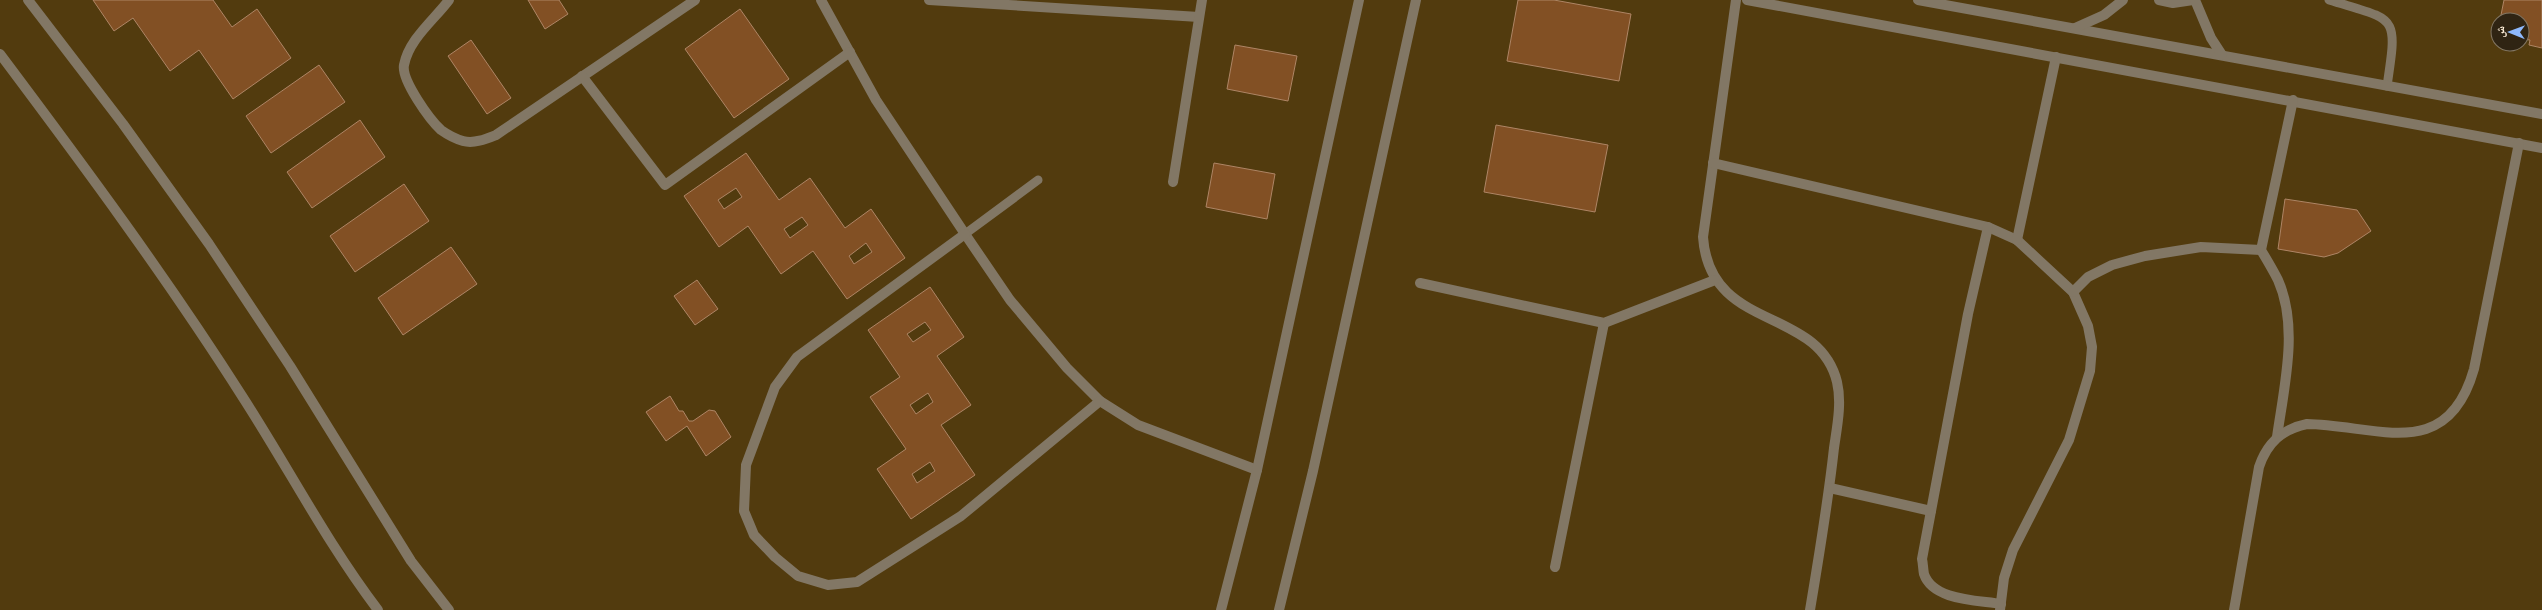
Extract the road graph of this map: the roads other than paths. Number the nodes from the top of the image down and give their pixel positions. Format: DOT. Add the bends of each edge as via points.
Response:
graph roads {
  1 [pos="28,0"];
  2 [pos="449,0"];
  3 [pos="695,0"];
  4 [pos="821,0"];
  5 [pos="929,0"];
  6 [pos="1202,0"];
  7 [pos="1359,0"];
  8 [pos="1416,0"];
  9 [pos="1736,0"];
  10 [pos="1746,0"];
  11 [pos="1918,0"];
  12 [pos="2123,0"];
  13 [pos="2159,0"];
  14 [pos="2194,0"];
  15 [pos="2329,0"];
  16 [pos="1200,17"];
  17 [pos="2074,28"];
  18 [pos="850,52"];
  19 [pos="0,54"];
  20 [pos="2222,55"];
  21 [pos="2056,57"];
  22 [pos="582,76"];
  23 [pos="2387,86"];
  24 [pos="2293,100"];
  25 [pos="2542,114"];
  26 [pos="2519,143"];
  27 [pos="2542,148"];
  28 [pos="1712,163"];
  29 [pos="1038,180"];
  30 [pos="1173,182"];
  31 [pos="1988,227"];
  32 [pos="965,234"];
  33 [pos="2017,240"];
  34 [pos="2261,250"];
  35 [pos="1715,280"];
  36 [pos="1420,283"];
  37 [pos="2073,292"];
  38 [pos="1604,323"];
  39 [pos="1100,401"];
  40 [pos="2278,437"];
  41 [pos="1257,470"];
  42 [pos="1830,488"];
  43 [pos="1931,511"];
  44 [pos="1555,567"];
  45 [pos="2001,607"];
  46 [pos="378,610"];
  47 [pos="449,610"];
  48 [pos="1221,610"];
  49 [pos="1279,610"];
  50 [pos="1810,610"];
  51 [pos="2234,610"];
  1 -- 47 [label="street" via="123,124 209,244 290,366 411,561"];
  2 -- 22 [label="street" via="416,40 404,66 406,78 415,94 441,130 451,136 465,142 481,141 496,135"];
  3 -- 22 [label="street"];
  4 -- 18 [label="street"];
  5 -- 16 [label="street"];
  6 -- 16 [label="street"];
  7 -- 41 [label="street"];
  8 -- 49 [label="street" via="1313,471"];
  9 -- 28 [label="street"];
  10 -- 21 [label="street"];
  11 -- 17 [label="street"];
  12 -- 17 [label="street" via="2104,15"];
  13 -- 14 [label="street" via="2174,3"];
  14 -- 20 [label="street" via="2211,38"];
  15 -- 23 [label="lane" via="2379,16 2391,26 2394,42"];
  16 -- 30 [label="street"];
  17 -- 20 [label="street"];
  18 -- 22 [label="street" via="665,185"];
  18 -- 32 [label="street" via="876,100"];
  19 -- 46 [label="street" via="163,276 243,396"];
  20 -- 23 [label="street"];
  21 -- 24 [label="street"];
  21 -- 33 [label="street"];
  23 -- 25 [label="street"];
  24 -- 26 [label="street"];
  24 -- 34 [label="street"];
  26 -- 27 [label="street"];
  26 -- 40 [label="street" via="2474,369 2469,387 2460,403 2432,426 2414,432 2396,434 2307,424 2292,428"];
  28 -- 31 [label="street"];
  28 -- 35 [label="street" via="1703,237 1704,253"];
  29 -- 32 [label="lane"];
  31 -- 33 [label="street"];
  31 -- 43 [label="street" via="1968,314"];
  32 -- 39 [label="street" via="1010,300 1067,368"];
  32 -- 39 [label="street" via="797,357 774,387 746,465 744,511 754,535 798,576 828,585 857,582 961,516"];
  33 -- 37 [label="street"];
  34 -- 37 [label="street" via="2201,247 2145,256 2112,265 2088,277"];
  34 -- 40 [label="street" via="2278,281 2288,321 2290,344"];
  35 -- 38 [label="street"];
  35 -- 42 [label="street" via="1734,300 1802,335 1814,344 1832,368 1839,397"];
  36 -- 38 [label="street"];
  37 -- 45 [label="street" via="2088,326 2092,348 2090,371 2069,440 2013,550 2004,578"];
  38 -- 44 [label="street"];
  39 -- 41 [label="street" via="1138,425"];
  40 -- 51 [label="street" via="2269,445 2259,467"];
  41 -- 48 [label="street"];
  42 -- 43 [label="street"];
  42 -- 50 [label="street"];
  43 -- 45 [label="street" via="1922,559 1927,580 1935,589 1947,594"];
}
